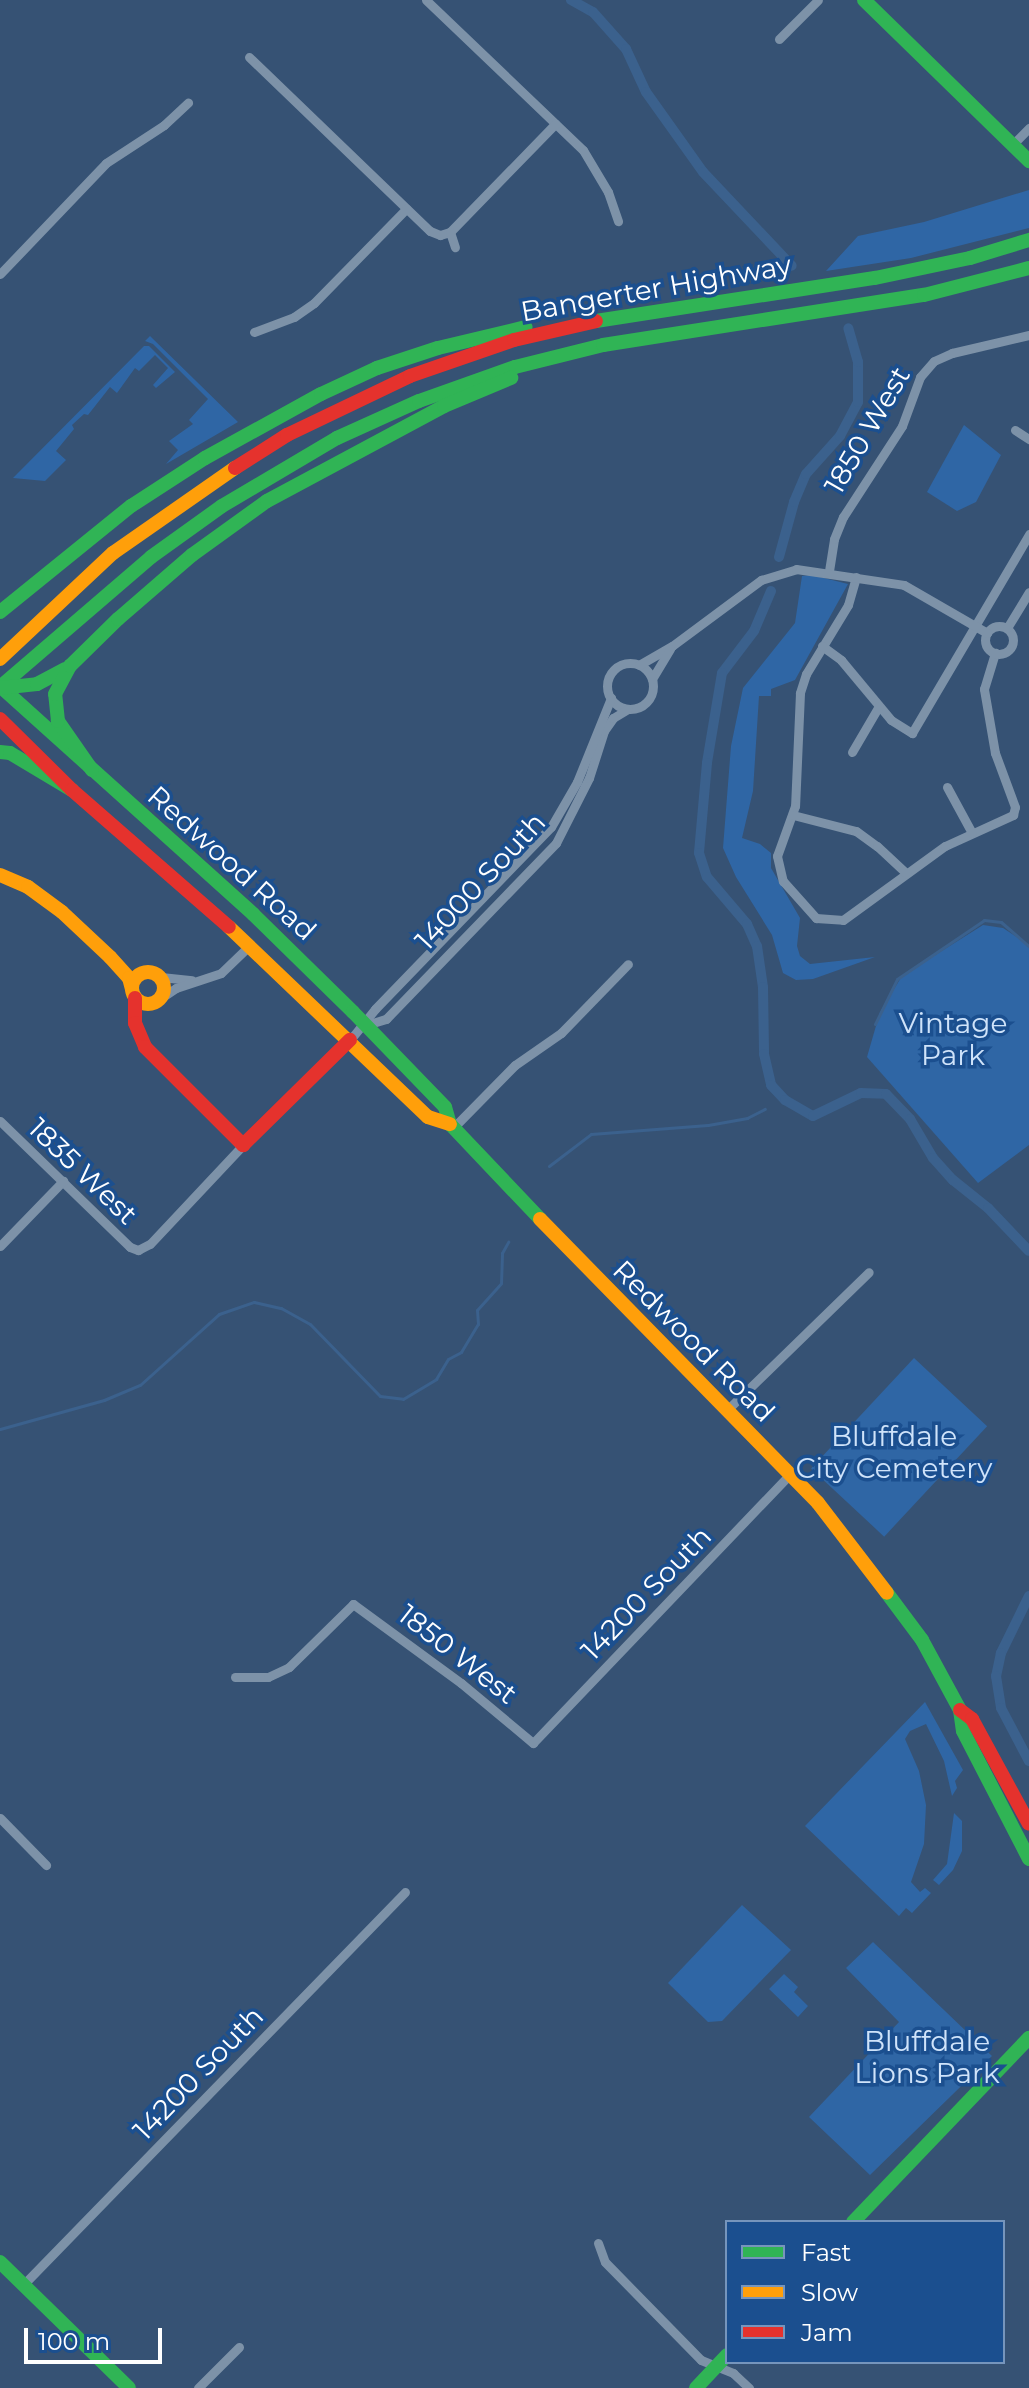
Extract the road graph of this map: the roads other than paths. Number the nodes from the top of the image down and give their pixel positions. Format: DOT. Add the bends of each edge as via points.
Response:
graph roads {
  1 [pos="426,0"];
  2 [pos="818,0"];
  3 [pos="864,0"];
  4 [pos="779,39"];
  5 [pos="249,57"];
  6 [pos="188,103"];
  7 [pos="555,124"];
  8 [pos="1029,128"];
  9 [pos="1013,144"];
  10 [pos="1029,161"];
  11 [pos="406,209"];
  12 [pos="618,221"];
  13 [pos="450,232"];
  14 [pos="1029,240"];
  15 [pos="455,247"];
  16 [pos="1029,268"];
  17 [pos="0,274"];
  18 [pos="741,296"];
  19 [pos="254,332"];
  20 [pos="1029,335"];
  21 [pos="603,345"];
  22 [pos="1015,430"];
  23 [pos="1029,439"];
  24 [pos="1029,534"];
  25 [pos="829,571"];
  26 [pos="856,577"];
  27 [pos="1029,592"];
  28 [pos="18,599"];
  29 [pos="1019,608"];
  30 [pos="0,612"];
  31 [pos="1029,615"];
  32 [pos="0,626"];
  33 [pos="974,626"];
  34 [pos="1007,628"];
  35 [pos="987,633"];
  36 [pos="672,646"];
  37 [pos="822,646"];
  38 [pos="995,653"];
  39 [pos="0,659"];
  40 [pos="639,665"];
  41 [pos="70,666"];
  42 [pos="652,679"];
  43 [pos="1,688"];
  44 [pos="611,698"];
  45 [pos="879,706"];
  46 [pos="628,709"];
  47 [pos="0,719"];
  48 [pos="0,752"];
  49 [pos="852,752"];
  50 [pos="92,770"];
  51 [pos="947,787"];
  52 [pos="72,790"];
  53 [pos="793,815"];
  54 [pos="972,833"];
  55 [pos="906,873"];
  56 [pos="0,875"];
  57 [pos="250,945"];
  58 [pos="110,957"];
  59 [pos="628,964"];
  60 [pos="144,972"];
  61 [pos="161,977"];
  62 [pos="195,981"];
  63 [pos="133,993"];
  64 [pos="158,1001"];
  65 [pos="366,1025"];
  66 [pos="140,1038"];
  67 [pos="350,1040"];
  68 [pos="0,1121"];
  69 [pos="452,1126"];
  70 [pos="243,1145"];
  71 [pos="63,1181"];
  72 [pos="0,1246"];
  73 [pos="138,1250"];
  74 [pos="869,1272"];
  75 [pos="726,1411"];
  76 [pos="790,1474"];
  77 [pos="235,1677"];
  78 [pos="960,1710"];
  79 [pos="533,1743"];
  80 [pos="0,1818"];
  81 [pos="1029,1824"];
  82 [pos="1029,1859"];
  83 [pos="46,1865"];
  84 [pos="405,1892"];
  85 [pos="1029,2038"];
  86 [pos="855,2220"];
  87 [pos="598,2243"];
  88 [pos="0,2262"];
  89 [pos="23,2285"];
  90 [pos="239,2347"];
  91 [pos="725,2357"];
  92 [pos="716,2366"];
  93 [pos="129,2388"];
  94 [pos="198,2388"];
  95 [pos="696,2388"];
  96 [pos="749,2388"];
  1 -- 7 [label="street"];
  2 -- 4 [label="street"];
  3 -- 9 [label="main road"];
  5 -- 11 [label="street"];
  6 -- 17 [label="street" via="106,163"];
  7 -- 12 [label="street" via="590,161"];
  7 -- 13 [label="street"];
  8 -- 9 [label="street"];
  9 -- 10 [label="main road"];
  11 -- 13 [label="street" via="430,231"];
  11 -- 19 [label="street" via="314,303"];
  13 -- 15 [label="street"];
  14 -- 18 [label="main road, Bangerter Highway" via="920,270"];
  16 -- 21 [label="main road, Bangerter Highway" via="924,295"];
  18 -- 28 [label="main road" via="586,315 438,348 377,368 205,458 131,506"];
  18 -- 39 [label="main road, Bangerter Highway" via="514,340 410,376 322,416 250,456 145,527"];
  20 -- 25 [label="street, 1850 West" via="952,353 934,361 920,377 902,426 843,517"];
  21 -- 41 [label="main road" via="444,406 267,501 192,555"];
  21 -- 43 [label="main road, Bangerter Highway" via="465,383 337,438 264,478 200,521"];
  22 -- 23 [label="street"];
  24 -- 33 [label="street"];
  25 -- 26 [label="street"];
  25 -- 36 [label="street" via="782,571 751,586"];
  26 -- 33 [label="street" via="904,585"];
  26 -- 37 [label="street" via="848,605"];
  27 -- 29 [label="street"];
  28 -- 30 [label="main road"];
  28 -- 32 [label="main road"];
  29 -- 31 [label="street"];
  29 -- 34 [label="street"];
  33 -- 35 [label="street"];
  33 -- 45 [label="street" via="912,733"];
  34 -- 35 [label="street" via="998,626"];
  34 -- 38 [label="street" via="1013,639 1010,647"];
  35 -- 38 [label="street" via="986,645"];
  36 -- 40 [label="street"];
  36 -- 42 [label="street"];
  37 -- 45 [label="street" via="841,660"];
  37 -- 53 [label="street" via="800,693"];
  38 -- 54 [label="street" via="984,689 995,753 1015,807 1013,815"];
  40 -- 42 [label="street"];
  40 -- 44 [label="street" via="614,670 608,681"];
  41 -- 43 [label="main road" via="37,684"];
  41 -- 50 [label="main road" via="54,704 58,721"];
  42 -- 46 [label="street" via="650,698"];
  43 -- 50 [label="main road, Redwood Road"];
  44 -- 46 [label="street"];
  44 -- 65 [label="street, 14000 South" via="577,782 551,827 375,1009"];
  45 -- 49 [label="street"];
  46 -- 65 [label="street, 14000 South" via="604,731 589,778 556,843 386,1019"];
  47 -- 52 [label="main road, Redwood Road"];
  48 -- 52 [label="main road"];
  50 -- 65 [label="main road, Redwood Road" via="253,914"];
  51 -- 54 [label="street"];
  52 -- 57 [label="main road, Redwood Road"];
  53 -- 55 [label="street" via="856,831"];
  53 -- 55 [label="street" via="777,862 783,881 816,918 843,920"];
  54 -- 55 [label="street"];
  56 -- 58 [label="main road" via="48,901"];
  57 -- 62 [label="street" via="221,973"];
  57 -- 67 [label="main road, Redwood Road"];
  58 -- 60 [label="main road"];
  58 -- 63 [label="main road" via="129,978"];
  59 -- 69 [label="street" via="561,1033 515,1065"];
  60 -- 61 [label="main road"];
  60 -- 63 [label="main road"];
  61 -- 62 [label="street"];
  61 -- 64 [label="main road" via="165,990"];
  62 -- 64 [label="street"];
  63 -- 64 [label="main road" via="146,1004"];
  63 -- 66 [label="main road"];
  64 -- 66 [label="main road" via="147,1011"];
  65 -- 67 [label="street, 14000 South"];
  65 -- 69 [label="main road, Redwood Road" via="445,1107"];
  66 -- 70 [label="main road" via="159,1064"];
  67 -- 69 [label="main road, Redwood Road" via="428,1117"];
  67 -- 70 [label="main road, 14000 South"];
  68 -- 71 [label="street, 1835 West"];
  69 -- 75 [label="main road, Redwood Road"];
  70 -- 73 [label="street, 14000 South" via="150,1244"];
  71 -- 72 [label="street"];
  71 -- 73 [label="street, 1835 West"];
  74 -- 75 [label="street"];
  75 -- 76 [label="main road, Redwood Road"];
  76 -- 78 [label="main road, Redwood Road" via="871,1568 922,1640"];
  76 -- 79 [label="street, 14200 South"];
  77 -- 79 [label="street, 1850 West" via="280,1673 353,1604"];
  78 -- 81 [label="main road" via="972,1719"];
  78 -- 82 [label="main road" via="963,1731"];
  80 -- 83 [label="street"];
  84 -- 89 [label="street, 14200 South"];
  85 -- 86 [label="main road"];
  87 -- 92 [label="street" via="616,2274 701,2360"];
  88 -- 89 [label="main road"];
  89 -- 93 [label="main road"];
  90 -- 94 [label="street"];
  91 -- 92 [label="main road"];
  92 -- 95 [label="main road"];
  92 -- 96 [label="street"];
}
